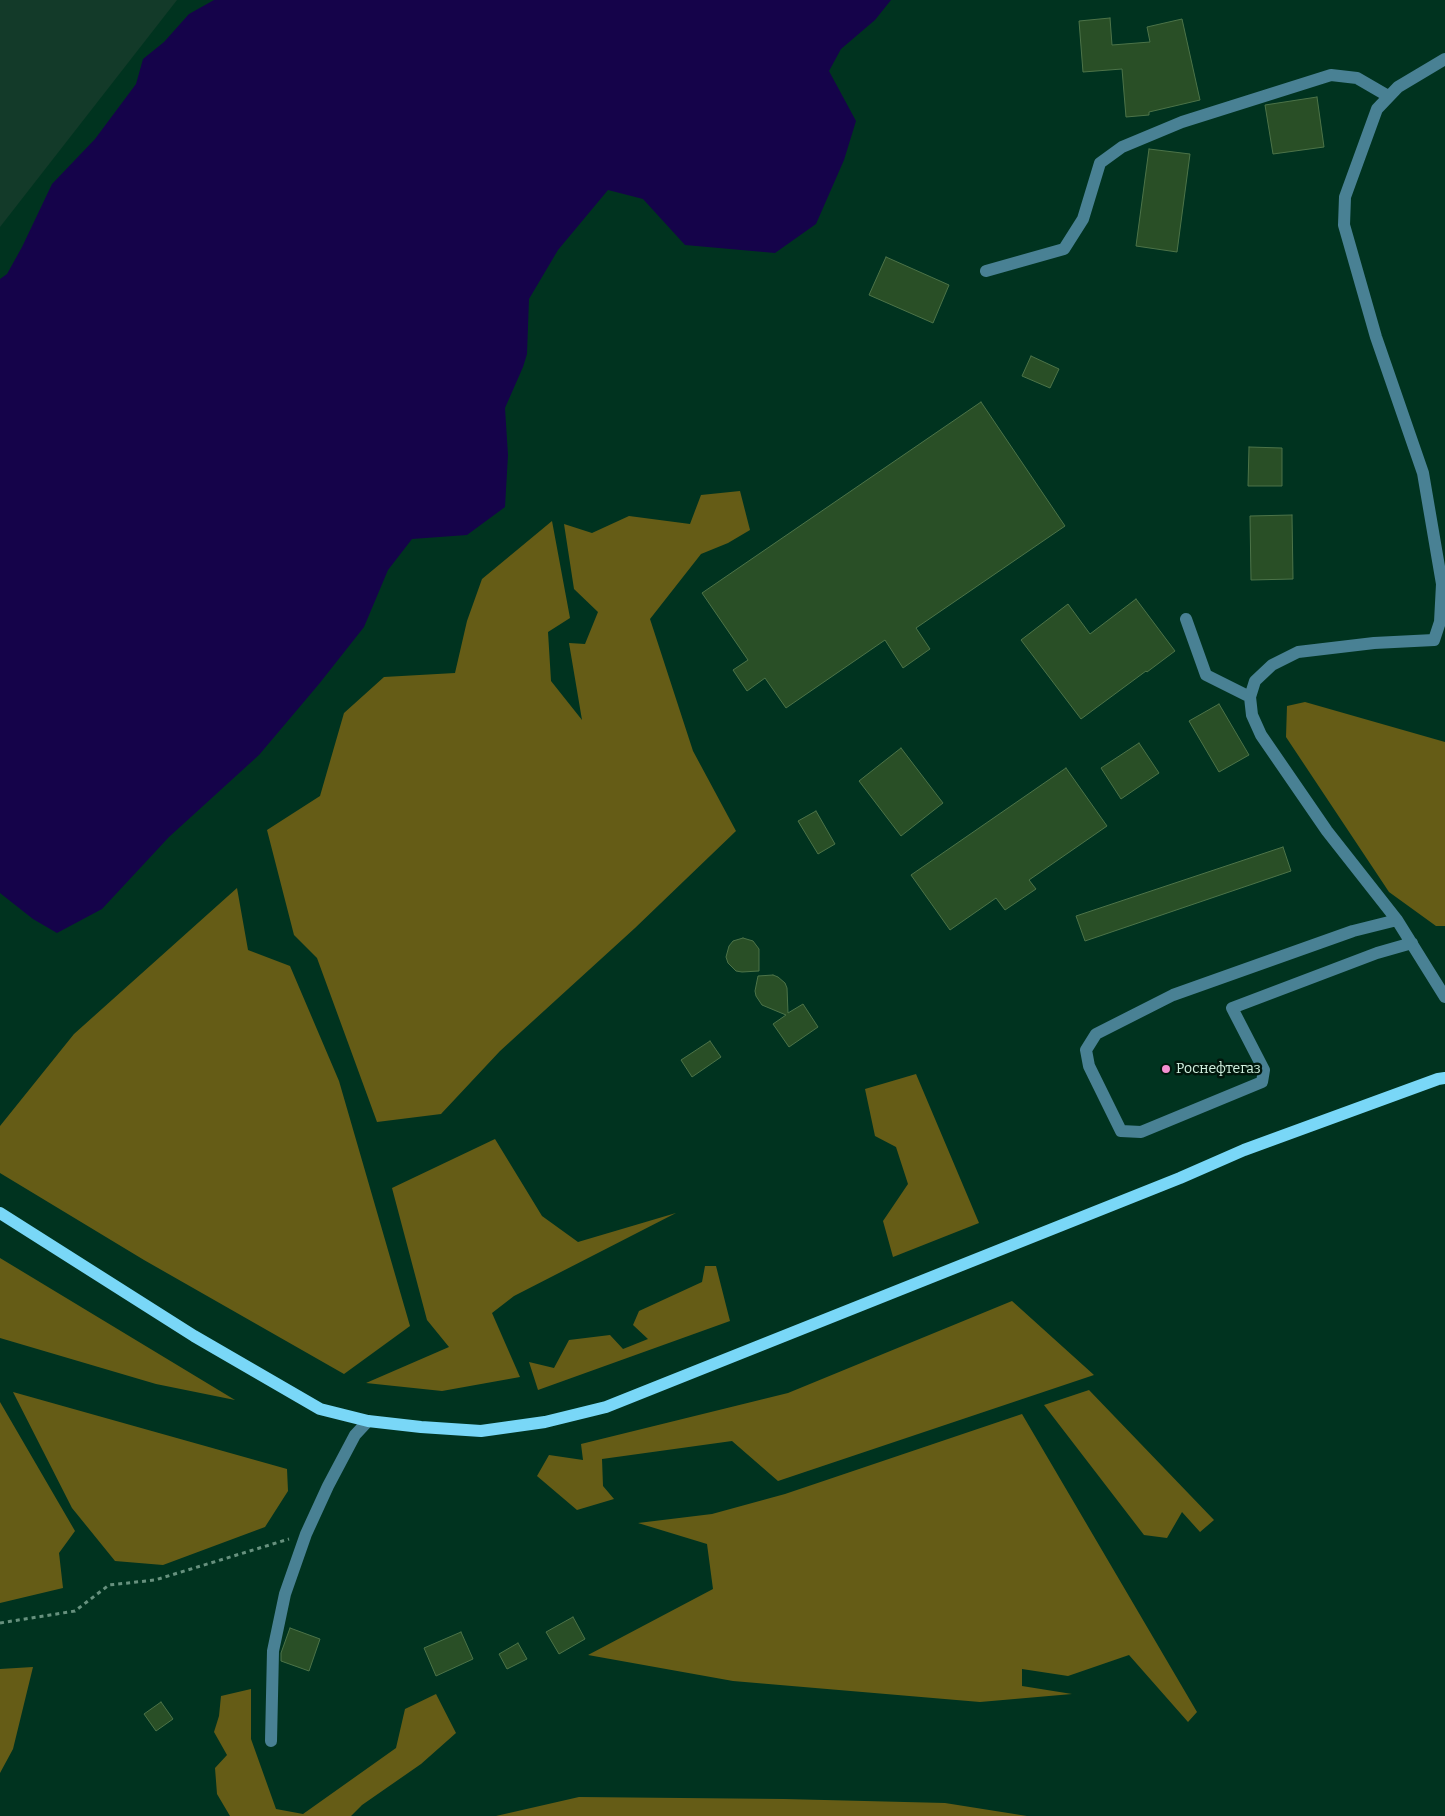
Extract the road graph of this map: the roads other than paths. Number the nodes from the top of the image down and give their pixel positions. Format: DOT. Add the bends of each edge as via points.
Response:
graph roads {
  1 [pos="1445,59"];
  2 [pos="1388,96"];
  3 [pos="986,271"];
  4 [pos="1186,619"];
  5 [pos="1440,639"];
  6 [pos="1250,697"];
  7 [pos="1397,920"];
  8 [pos="1412,943"];
  9 [pos="1445,997"];
  10 [pos="1445,1078"];
  11 [pos="0,1212"];
  12 [pos="368,1421"];
  13 [pos="271,1741"];
  1 -- 2 [label="street" via="1398,86"];
  2 -- 3 [label="street" via="1357,78 1331,75 1182,122 1122,147 1100,163 1083,219 1064,249"];
  2 -- 5 [label="street" via="1376,109 1345,197 1344,225 1376,337 1423,473 1442,584"];
  4 -- 6 [label="street" via="1206,675"];
  5 -- 6 [label="street" via="1298,652 1272,665 1255,682"];
  6 -- 7 [label="street" via="1252,715 1260,735 1327,832"];
  7 -- 8 [label="street"];
  7 -- 8 [label="street" via="1353,931 1173,995 1096,1034 1086,1050 1089,1066 1121,1131 1141,1132 1262,1082 1264,1070 1232,1008 1376,953"];
  8 -- 9 [label="street"];
  10 -- 12 [label="main road" via="1244,1150 606,1407 545,1422 481,1431"];
  11 -- 12 [label="main road" via="267,1379 320,1408"];
  12 -- 13 [label="street" via="355,1435 328,1486 306,1534 285,1594 273,1651"];
}
